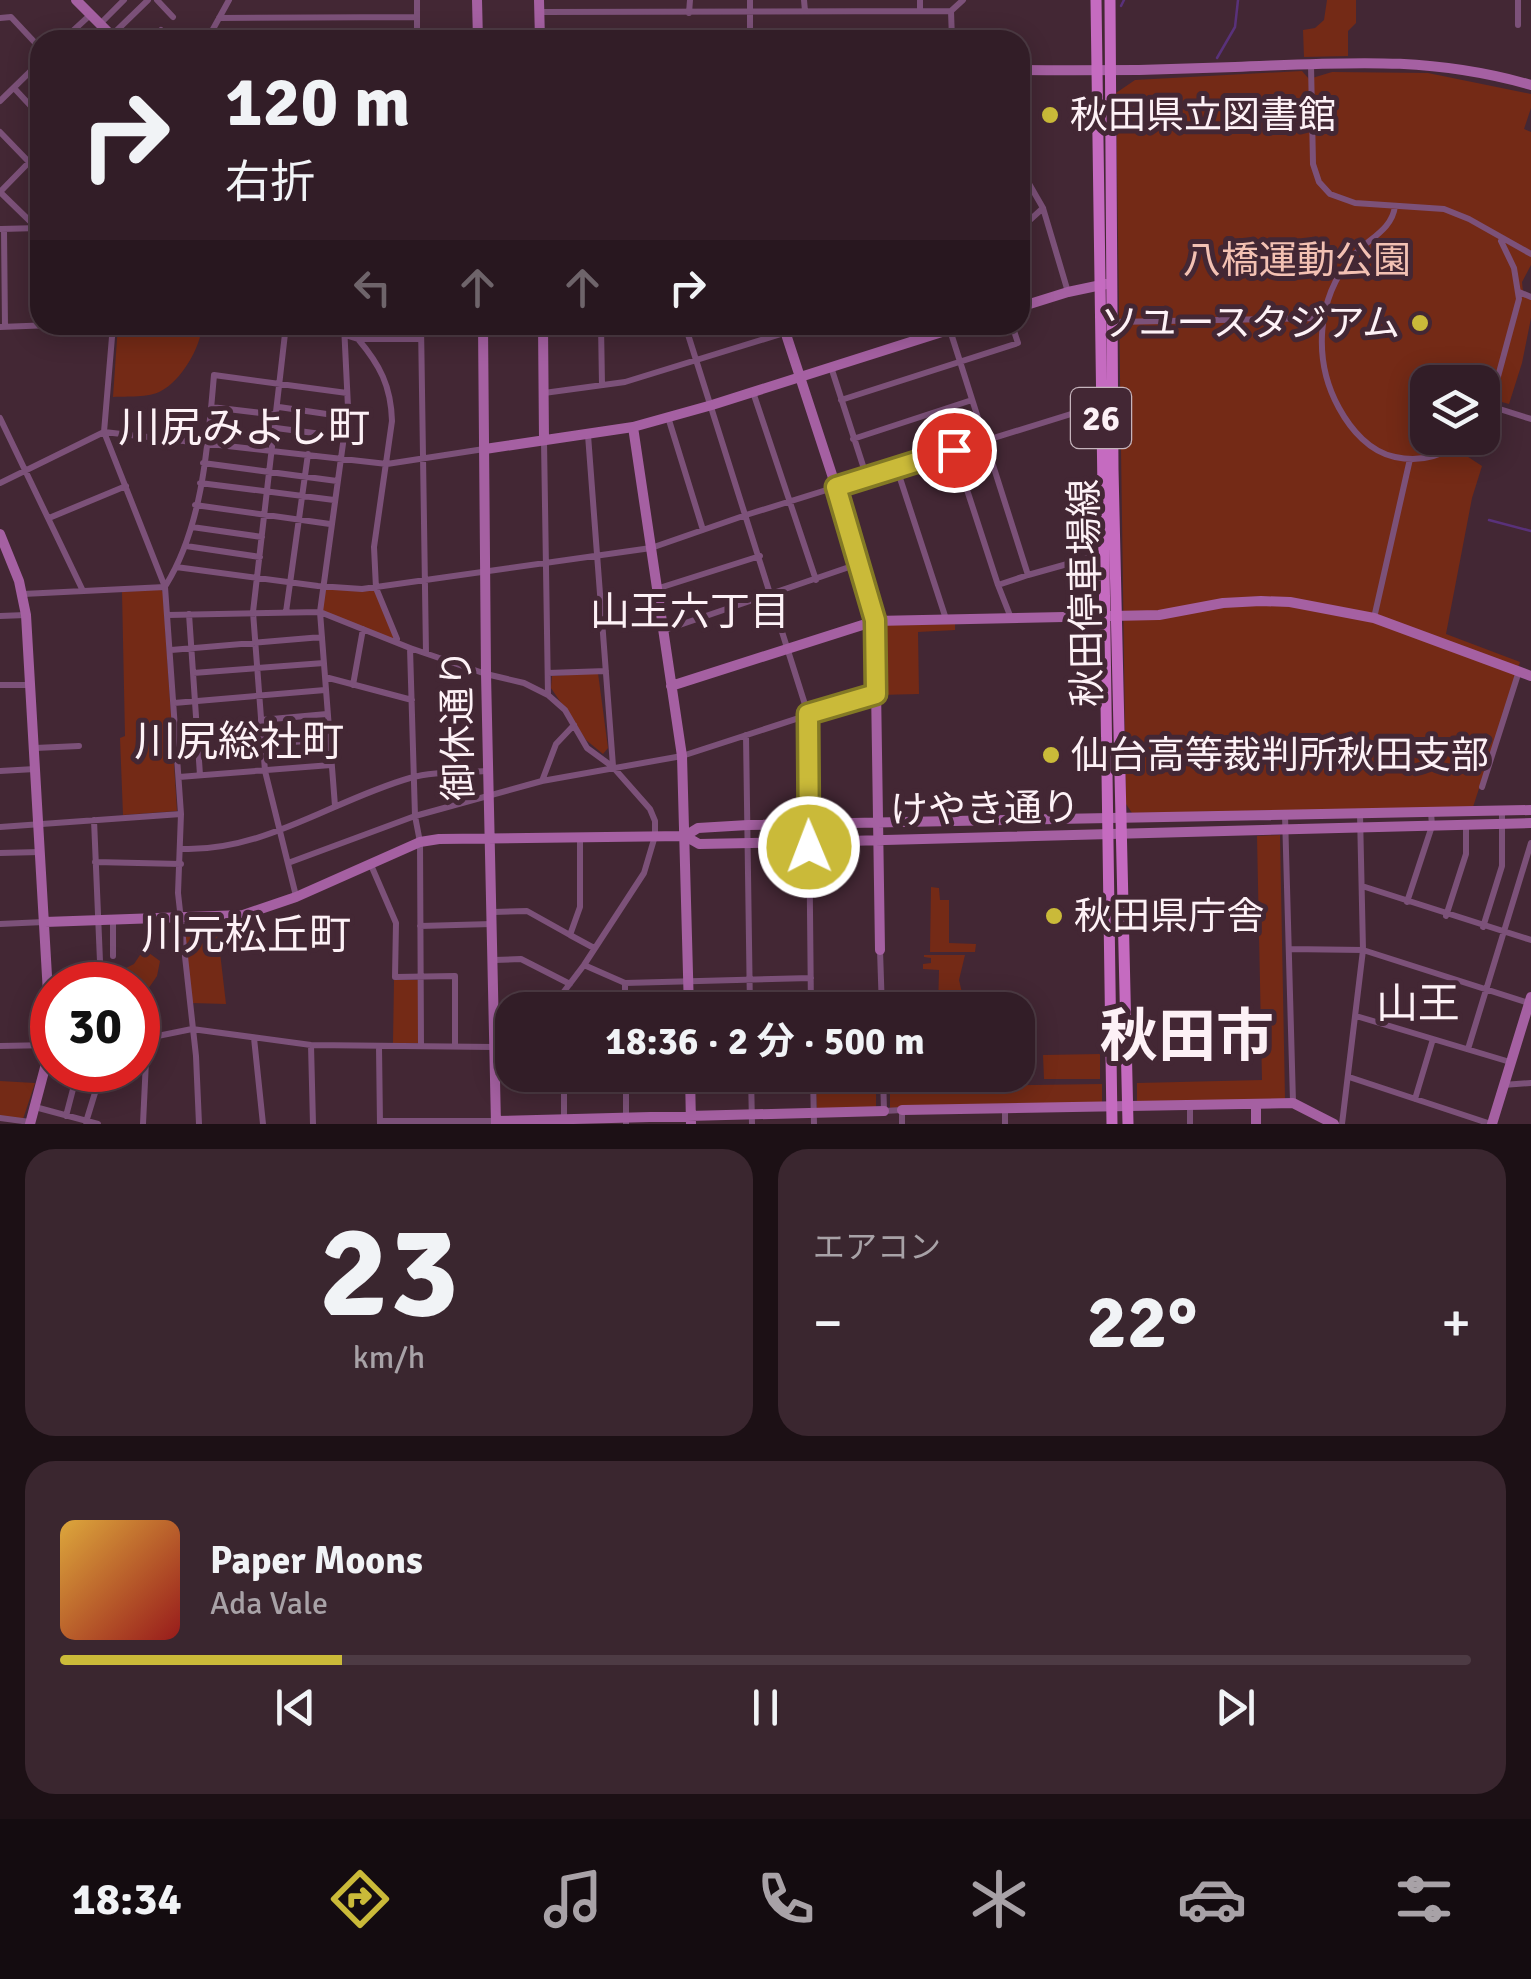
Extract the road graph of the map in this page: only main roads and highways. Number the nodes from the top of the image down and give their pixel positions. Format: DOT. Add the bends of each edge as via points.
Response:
graph roads {
  1 [pos="1096,0"];
  2 [pos="1110,0"];
  3 [pos="1104,71"];
  4 [pos="1106,284"];
  5 [pos="1110,617"];
  6 [pos="1114,836"];
  7 [pos="1112,1124"];
  8 [pos="1128,1124"];
  1 -- 3 [label="main road, 秋田停車場線 / 26"];
  2 -- 3 [label="main road, 秋田停車場線 / 26"];
  3 -- 4 [label="main road, 秋田停車場線 / 26"];
  4 -- 5 [label="main road, 秋田停車場線 / 26" via="1101,405"];
  4 -- 5 [label="main road, 秋田停車場線 / 26" via="1113,322"];
  5 -- 6 [label="main road, 秋田停車場線 / 26"];
  6 -- 7 [label="main road, 秋田停車場線 / 26"];
  6 -- 8 [label="main road, 秋田停車場線 / 26"];
}
